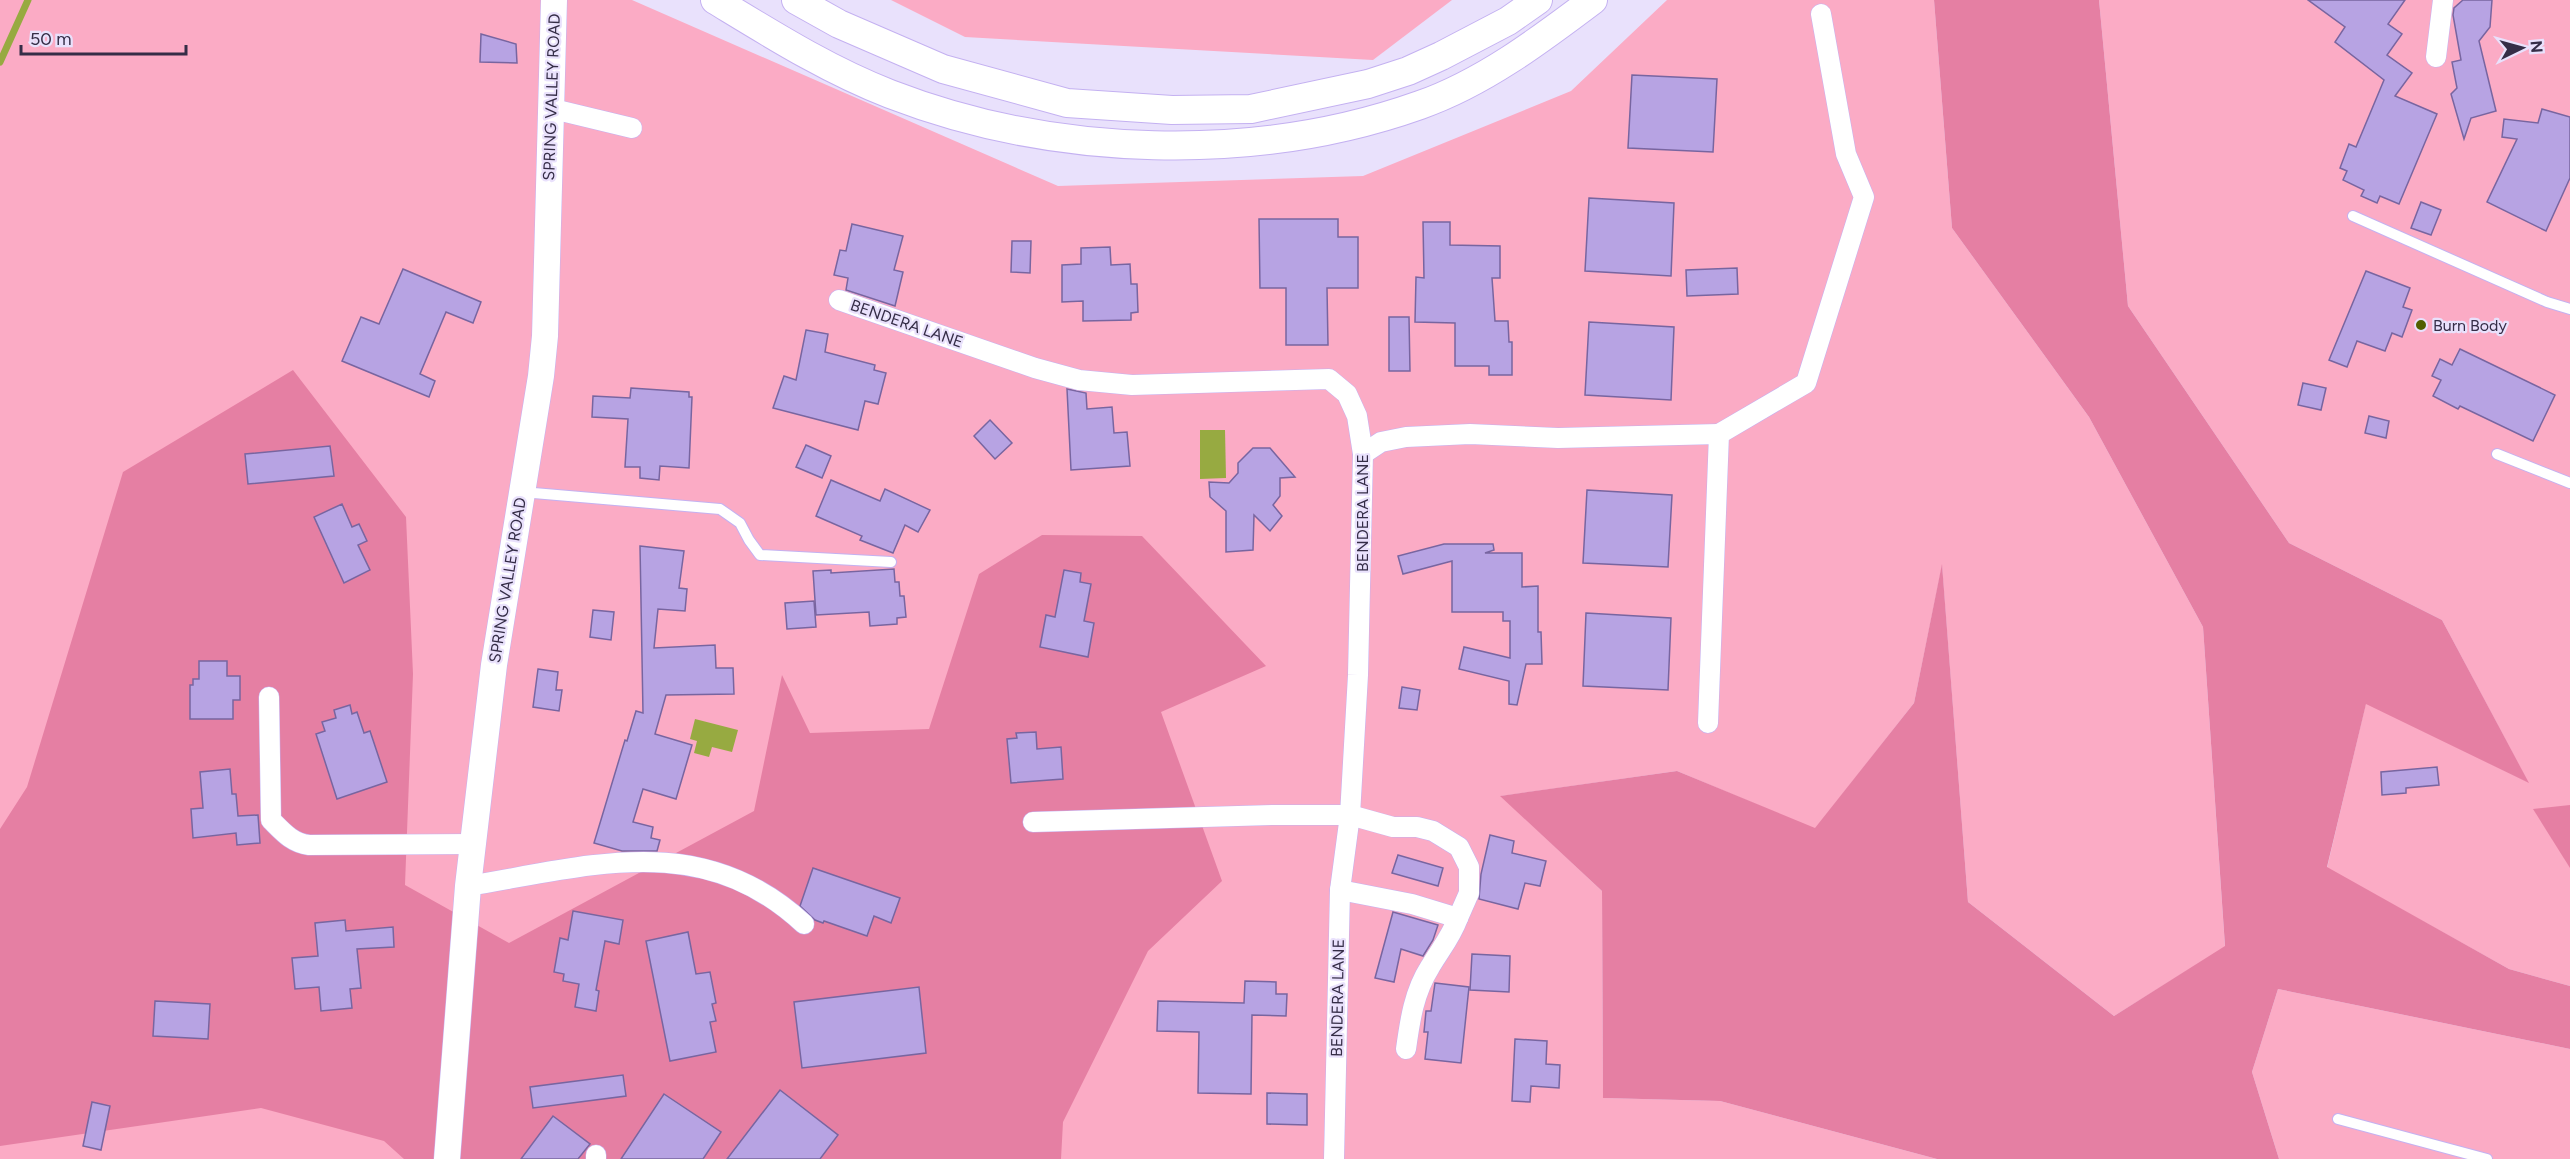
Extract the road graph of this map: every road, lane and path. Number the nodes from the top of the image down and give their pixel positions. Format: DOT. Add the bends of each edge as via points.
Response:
graph roads {
  1 [pos="554,0"];
  2 [pos="715,0"];
  3 [pos="796,0"];
  4 [pos="1538,0"];
  5 [pos="1593,0"];
  6 [pos="2443,0"];
  7 [pos="1821,14"];
  8 [pos="2436,57"];
  9 [pos="549,108"];
  10 [pos="632,128"];
  11 [pos="2353,216"];
  12 [pos="839,300"];
  13 [pos="2570,309"];
  14 [pos="1719,434"];
  15 [pos="1363,454"];
  16 [pos="2497,454"];
  17 [pos="2570,483"];
  18 [pos="520,492"];
  19 [pos="891,562"];
  20 [pos="269,697"];
  21 [pos="1708,723"];
  22 [pos="1350,815"];
  23 [pos="1033,822"];
  24 [pos="474,844"];
  25 [pos="468,886"];
  26 [pos="1340,890"];
  27 [pos="1458,918"];
  28 [pos="804,924"];
  29 [pos="1406,1049"];
  30 [pos="2338,1119"];
  31 [pos="447,1159"];
  32 [pos="1334,1159"];
  33 [pos="2487,1159"];
  1 -- 9 [label="street, SPRING VALLEY ROAD"];
  2 -- 5 [label="main road" via="799,51 890,94 966,118 1070,140 1195,145 1275,139 1421,105 1489,72"];
  3 -- 4 [label="main road" via="839,24 943,69 1067,103 1172,110 1251,109 1368,84 1441,56 1508,21"];
  6 -- 8 [label="street"];
  7 -- 14 [label="street" via="1846,153 1864,197 1806,383"];
  9 -- 10 [label="street"];
  9 -- 18 [label="street, SPRING VALLEY ROAD" via="545,336"];
  11 -- 13 [label="lane"];
  12 -- 15 [label="street, BENDERA LANE" via="1079,380 1132,386 1329,379 1347,394"];
  14 -- 15 [label="street" via="1406,437 1381,442"];
  14 -- 21 [label="street"];
  15 -- 22 [label="street, BENDERA LANE" via="1359,652"];
  16 -- 17 [label="lane"];
  18 -- 19 [label="lane" via="720,508 740,523 760,555"];
  18 -- 24 [label="street, SPRING VALLEY ROAD" via="494,665"];
  20 -- 24 [label="street" via="271,820 286,835 309,845"];
  22 -- 23 [label="street"];
  22 -- 26 [label="street, BENDERA LANE"];
  22 -- 27 [label="street" via="1393,827 1433,831 1459,847 1469,867 1469,893"];
  24 -- 25 [label="street, SPRING VALLEY ROAD"];
  25 -- 28 [label="street" via="653,860 687,863 748,884 785,906"];
  25 -- 31 [label="street, SPRING VALLEY ROAD"];
  26 -- 27 [label="street" via="1412,904"];
  26 -- 32 [label="street, BENDERA LANE"];
  27 -- 29 [label="street" via="1420,987 1411,1012"];
  30 -- 33 [label="lane"];
}
